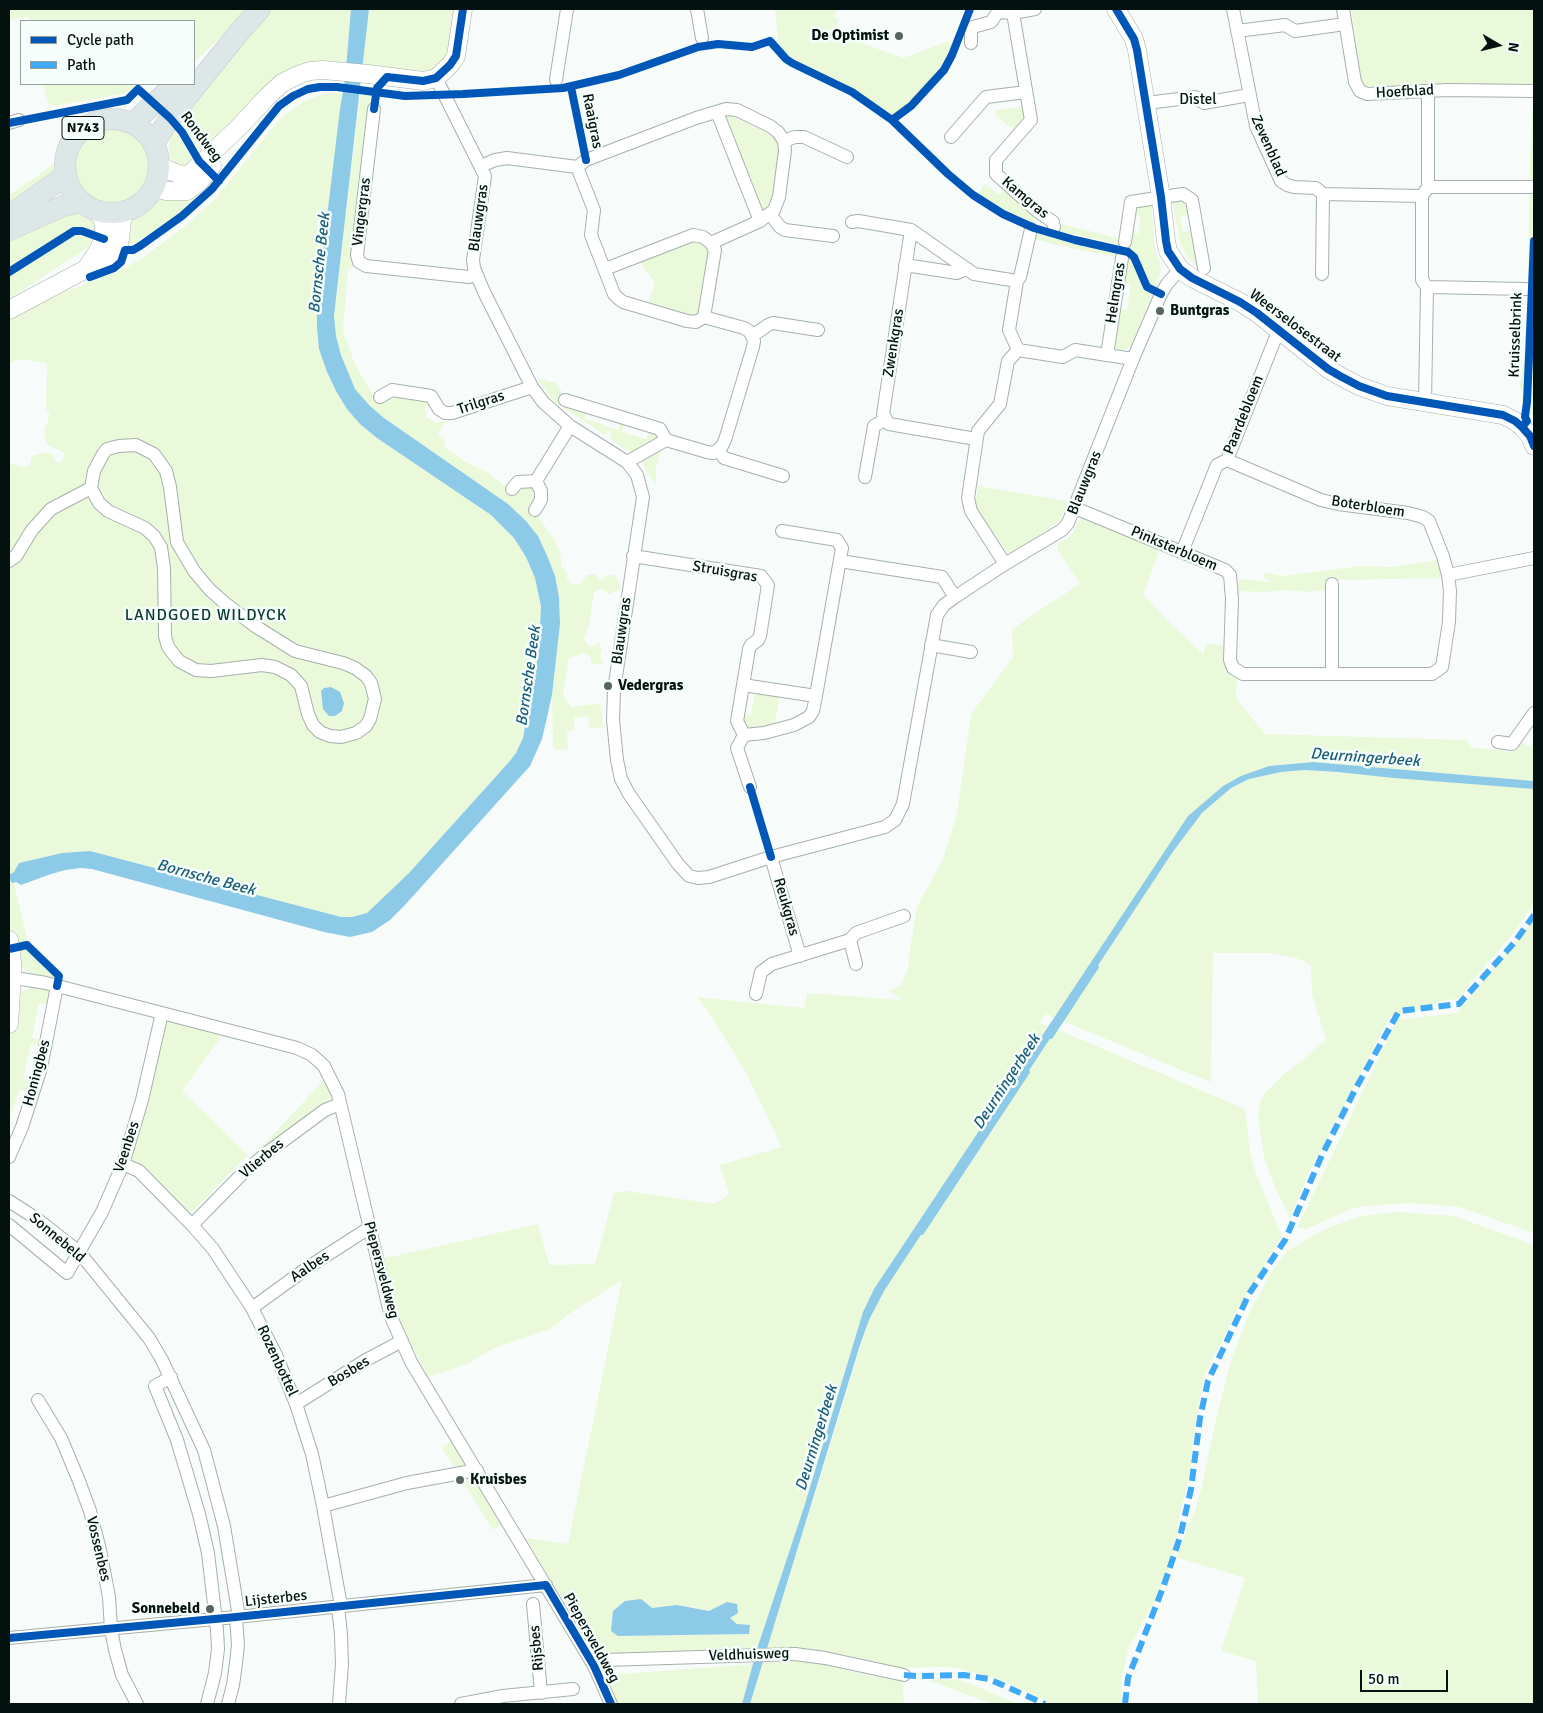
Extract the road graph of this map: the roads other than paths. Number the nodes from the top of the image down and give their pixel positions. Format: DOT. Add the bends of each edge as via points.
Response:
graph roads {
  1 [pos="260,9"];
  2 [pos="463,9"];
  3 [pos="567,9"];
  4 [pos="697,9"];
  5 [pos="1035,9"];
  6 [pos="1116,9"];
  7 [pos="1233,9"];
  8 [pos="1343,9"];
  9 [pos="998,11"];
  10 [pos="1013,13"];
  11 [pos="1345,24"];
  12 [pos="241,30"];
  13 [pos="1238,31"];
  14 [pos="702,38"];
  15 [pos="971,43"];
  16 [pos="195,67"];
  17 [pos="436,78"];
  18 [pos="556,80"];
  19 [pos="174,85"];
  20 [pos="1428,91"];
  21 [pos="1534,91"];
  22 [pos="1026,92"];
  23 [pos="1249,95"];
  24 [pos="1146,103"];
  25 [pos="374,109"];
  26 [pos="718,112"];
  27 [pos="133,123"];
  28 [pos="239,128"];
  29 [pos="951,137"];
  30 [pos="784,141"];
  31 [pos="154,143"];
  32 [pos="847,156"];
  33 [pos="160,166"];
  34 [pos="481,166"];
  35 [pos="577,167"];
  36 [pos="65,176"];
  37 [pos="1532,187"];
  38 [pos="154,188"];
  39 [pos="1425,191"];
  40 [pos="1323,194"];
  41 [pos="1161,197"];
  42 [pos="81,202"];
  43 [pos="101,212"];
  44 [pos="123,212"];
  45 [pos="9,216"];
  46 [pos="765,217"];
  47 [pos="852,222"];
  48 [pos="1054,227"];
  49 [pos="9,230"];
  50 [pos="911,230"];
  51 [pos="1031,230"];
  52 [pos="833,236"];
  53 [pos="1124,242"];
  54 [pos="711,243"];
  55 [pos="1122,258"];
  56 [pos="905,265"];
  57 [pos="1204,268"];
  58 [pos="1180,269"];
  59 [pos="86,270"];
  60 [pos="604,270"];
  61 [pos="966,270"];
  62 [pos="476,274"];
  63 [pos="1322,274"];
  64 [pos="1017,281"];
  65 [pos="1427,287"];
  66 [pos="1526,289"];
  67 [pos="9,310"];
  68 [pos="704,317"];
  69 [pos="1279,329"];
  70 [pos="818,330"];
  71 [pos="752,336"];
  72 [pos="1018,350"];
  73 [pos="1106,354"];
  74 [pos="1133,359"];
  75 [pos="532,386"];
  76 [pos="380,396"];
  77 [pos="565,400"];
  78 [pos="1425,402"];
  79 [pos="886,419"];
  80 [pos="570,426"];
  81 [pos="976,439"];
  82 [pos="666,440"];
  83 [pos="1534,446"];
  84 [pos="718,450"];
  85 [pos="1227,460"];
  86 [pos="627,462"];
  87 [pos="783,476"];
  88 [pos="865,477"];
  89 [pos="536,481"];
  90 [pos="91,488"];
  91 [pos="512,489"];
  92 [pos="1075,508"];
  93 [pos="535,510"];
  94 [pos="782,531"];
  95 [pos="177,542"];
  96 [pos="161,547"];
  97 [pos="1182,552"];
  98 [pos="634,556"];
  99 [pos="1534,558"];
  100 [pos="840,560"];
  101 [pos="9,561"];
  102 [pos="1005,564"];
  103 [pos="1448,575"];
  104 [pos="1332,584"];
  105 [pos="955,597"];
  106 [pos="931,645"];
  107 [pos="295,651"];
  108 [pos="972,652"];
  109 [pos="284,670"];
  110 [pos="1332,673"];
  111 [pos="743,685"];
  112 [pos="816,696"];
  113 [pos="1534,713"];
  114 [pos="744,735"];
  115 [pos="1498,742"];
  116 [pos="750,787"];
  117 [pos="771,857"];
  118 [pos="904,916"];
  119 [pos="9,940"];
  120 [pos="850,940"];
  121 [pos="800,956"];
  122 [pos="856,964"];
  123 [pos="10,977"];
  124 [pos="57,986"];
  125 [pos="756,994"];
  126 [pos="162,1013"];
  127 [pos="9,1024"];
  128 [pos="340,1104"];
  129 [pos="9,1157"];
  130 [pos="123,1164"];
  131 [pos="9,1201"];
  132 [pos="9,1225"];
  133 [pos="192,1225"];
  134 [pos="369,1228"];
  135 [pos="79,1252"];
  136 [pos="67,1272"];
  137 [pos="252,1308"];
  138 [pos="402,1341"];
  139 [pos="171,1377"];
  140 [pos="38,1400"];
  141 [pos="296,1404"];
  142 [pos="477,1470"];
  143 [pos="323,1506"];
  144 [pos="546,1585"];
  145 [pos="533,1604"];
  146 [pos="339,1606"];
  147 [pos="237,1617"];
  148 [pos="215,1619"];
  149 [pos="111,1629"];
  150 [pos="9,1638"];
  151 [pos="594,1666"];
  152 [pos="904,1674"];
  153 [pos="573,1689"];
  154 [pos="541,1692"];
  155 [pos="491,1701"];
  156 [pos="137,1704"];
  157 [pos="207,1704"];
  158 [pos="228,1704"];
  159 [pos="339,1704"];
  160 [pos="461,1704"];
  161 [pos="611,1704"];
  1 -- 12 [label="main road"];
  2 -- 17 [label="street" via="456,56"];
  3 -- 18 [label="street"];
  4 -- 14 [label="street"];
  5 -- 10 [label="street"];
  6 -- 24 [label="street, Weerselosestraat" via="1134,39"];
  7 -- 13 [label="street, Zevenblad"];
  8 -- 11 [label="street, Hoefblad"];
  9 -- 10 [label="street"];
  9 -- 15 [label="street" via="991,22 973,27"];
  10 -- 22 [label="street, Kamgras"];
  11 -- 13 [label="street" via="1295,31 1285,25"];
  11 -- 20 [label="street, Hoefblad" via="1355,82 1360,91 1367,94"];
  12 -- 16 [label="main road"];
  12 -- 31 [label="main road" via="170,118"];
  13 -- 23 [label="street, Zevenblad"];
  17 -- 28 [label="street" via="423,81 310,71 282,83"];
  17 -- 34 [label="street, Blauwgras"];
  19 -- 27 [label="main road"];
  20 -- 21 [label="street, Hoefblad"];
  20 -- 39 [label="street"];
  22 -- 29 [label="street" via="986,97"];
  22 -- 48 [label="street, Kamgras" via="1030,120 996,160 996,174 1053,222"];
  23 -- 24 [label="street, Distel" via="1204,103 1195,97"];
  23 -- 40 [label="street, Zevenblad" via="1256,126 1281,181 1294,187 1316,188"];
  24 -- 41 [label="street, Weerselosestraat"];
  25 -- 62 [label="street, Vingergras" via="357,254 359,262 366,266 469,277"];
  26 -- 30 [label="street, Raaigras" via="737,110 770,126"];
  26 -- 35 [label="street, Raaigras" via="586,160"];
  26 -- 46 [label="street"];
  27 -- 31 [label="main road"];
  27 -- 36 [label="main road, N743" via="107,118 88,124 68,148 64,160"];
  28 -- 33 [label="street" via="186,175"];
  28 -- 38 [label="street" via="209,172 191,188 182,192 166,192"];
  30 -- 32 [label="street" via="804,137"];
  30 -- 46 [label="street" via="779,197 774,210"];
  31 -- 33 [label="main road"];
  33 -- 38 [label="main road"];
  34 -- 35 [label="street, Raaigras" via="507,158"];
  34 -- 62 [label="street, Blauwgras" via="485,176 473,260"];
  35 -- 60 [label="street" via="594,210 591,235"];
  36 -- 42 [label="main road" via="71,191"];
  36 -- 45 [label="main road"];
  37 -- 39 [label="street, Zevenblad"];
  38 -- 44 [label="main road" via="143,202"];
  39 -- 40 [label="street, Zevenblad"];
  39 -- 65 [label="street" via="1422,280"];
  40 -- 63 [label="street"];
  41 -- 53 [label="street, Helmgras" via="1131,202"];
  41 -- 57 [label="street" via="1183,194 1192,200"];
  41 -- 58 [label="street, Weerselosestraat" via="1168,251"];
  42 -- 43 [label="main road"];
  42 -- 49 [label="main road" via="63,206"];
  43 -- 44 [label="main road"];
  43 -- 59 [label="street" via="104,239"];
  44 -- 59 [label="street" via="115,254 103,264"];
  46 -- 52 [label="street" via="785,230"];
  46 -- 54 [label="street"];
  47 -- 50 [label="street"];
  50 -- 56 [label="street, Zwenkgras"];
  50 -- 61 [label="street"];
  51 -- 64 [label="street"];
  54 -- 60 [label="street" via="693,235"];
  54 -- 68 [label="street" via="715,250"];
  55 -- 73 [label="street, Helmgras"];
  56 -- 61 [label="street" via="957,273"];
  56 -- 79 [label="street, Zwenkgras" via="883,414"];
  58 -- 69 [label="street, Weerselosestraat" via="1240,302"];
  58 -- 74 [label="street, Blauwgras" via="1160,294"];
  59 -- 67 [label="street"];
  60 -- 68 [label="street" via="614,294 623,302 687,321 696,322"];
  61 -- 64 [label="street"];
  62 -- 75 [label="street, Blauwgras"];
  64 -- 72 [label="street" via="1009,330"];
  65 -- 66 [label="street"];
  65 -- 78 [label="street"];
  68 -- 71 [label="street" via="744,328"];
  69 -- 78 [label="street, Weerselosestraat" via="1328,369 1359,386 1387,396"];
  69 -- 85 [label="street, Paardebloem"];
  70 -- 71 [label="street" via="773,323"];
  71 -- 84 [label="street" via="750,357 725,440"];
  72 -- 73 [label="street" via="1063,357 1075,350"];
  72 -- 81 [label="street" via="1008,361 1000,404 978,431"];
  73 -- 74 [label="street"];
  74 -- 92 [label="street, Blauwgras"];
  75 -- 76 [label="street, Trilgras" via="452,413 439,409 431,396 392,390"];
  75 -- 80 [label="street, Blauwgras" via="543,402"];
  77 -- 82 [label="street" via="660,429"];
  78 -- 83 [label="street, Weerselosestraat" via="1503,415 1522,427"];
  79 -- 81 [label="street" via="889,424"];
  79 -- 88 [label="street" via="874,426"];
  80 -- 86 [label="street, Blauwgras"];
  80 -- 89 [label="street"];
  81 -- 102 [label="street" via="968,505"];
  82 -- 84 [label="street" via="707,452"];
  82 -- 86 [label="street"];
  84 -- 87 [label="street" via="724,458"];
  85 -- 97 [label="street, Paardebloem" via="1218,465"];
  85 -- 103 [label="street, Boterbloem" via="1321,500 1408,513 1429,521"];
  86 -- 98 [label="street, Blauwgras" via="637,475 643,497"];
  89 -- 91 [label="street" via="518,482"];
  89 -- 93 [label="street" via="541,500"];
  90 -- 95 [label="street" via="94,471 107,449 136,445 154,454 166,471"];
  90 -- 96 [label="street" via="108,511 145,528"];
  90 -- 101 [label="street" via="52,509"];
  92 -- 97 [label="street, Pinksterbloem"];
  92 -- 102 [label="street, Blauwgras" via="1062,530"];
  94 -- 100 [label="street" via="837,540 842,548"];
  95 -- 96 [label="street"];
  95 -- 107 [label="street" via="210,590 255,626"];
  96 -- 109 [label="street" via="165,636 168,647 179,661 196,670 262,665"];
  97 -- 110 [label="street, Pinksterbloem" via="1230,575 1230,660 1233,668 1242,674"];
  98 -- 111 [label="street, Struisgras" via="762,577 768,585 760,636 749,649"];
  98 -- 117 [label="street, Blauwgras" via="614,690 613,720 621,779 689,876 709,877"];
  99 -- 103 [label="street"];
  100 -- 105 [label="street" via="942,577"];
  100 -- 112 [label="street"];
  102 -- 105 [label="street, Blauwgras"];
  103 -- 110 [label="street, Pinksterbloem" via="1449,622 1442,667 1438,671 1432,674"];
  104 -- 110 [label="street"];
  105 -- 106 [label="street, Blauwgras" via="937,615"];
  106 -- 108 [label="street"];
  106 -- 117 [label="street, Blauwgras" via="903,804 895,820 884,827"];
  107 -- 109 [label="street"];
  107 -- 109 [label="street" via="355,668 366,676 375,699 366,726 342,737 320,732 308,714 300,686"];
  111 -- 112 [label="street"];
  111 -- 114 [label="street, Struisgras" via="737,720"];
  112 -- 114 [label="street" via="809,717 794,725"];
  113 -- 115 [label="street" via="1512,744"];
  114 -- 116 [label="street, Struisgras" via="737,748"];
  117 -- 121 [label="street, Reukgras"];
  118 -- 120 [label="street, Reukgras" via="856,933"];
  119 -- 123 [label="street"];
  120 -- 121 [label="street, Reukgras"];
  120 -- 122 [label="street"];
  121 -- 125 [label="street, Reukgras" via="772,964 761,972"];
  123 -- 124 [label="street, Piepersveldweg"];
  123 -- 127 [label="street"];
  124 -- 126 [label="street, Piepersveldweg"];
  124 -- 129 [label="street, Honingbes" via="38,1076"];
  126 -- 128 [label="street, Piepersveldweg" via="305,1051 328,1072"];
  126 -- 130 [label="street, Veenbes"];
  128 -- 133 [label="street, Vlierbes" via="325,1110 268,1152"];
  128 -- 134 [label="street, Piepersveldweg"];
  130 -- 133 [label="street, Rozenbottel" via="138,1171"];
  130 -- 135 [label="street, Veenbes" via="102,1212"];
  131 -- 135 [label="street, Sonnebeld"];
  132 -- 136 [label="street, Sonnebeld"];
  133 -- 137 [label="street, Rozenbottel" via="213,1249"];
  134 -- 137 [label="street, Aalbes"];
  134 -- 138 [label="street, Piepersveldweg" via="391,1317"];
  135 -- 136 [label="street, Veenbes"];
  135 -- 139 [label="street, Sonnebeld" via="149,1338"];
  137 -- 141 [label="street, Rozenbottel"];
  138 -- 141 [label="street, Bosbes"];
  138 -- 142 [label="street, Piepersveldweg" via="411,1362"];
  139 -- 147 [label="street, Sonnebeld" via="204,1450 224,1526"];
  139 -- 148 [label="street" via="155,1386 177,1440 199,1514 208,1553"];
  140 -- 149 [label="street, Vossenbes" via="61,1438 90,1511 109,1597"];
  141 -- 143 [label="street, Rozenbottel" via="312,1454"];
  142 -- 143 [label="street"];
  142 -- 144 [label="street, Piepersveldweg"];
  143 -- 146 [label="street, Rozenbottel"];
  144 -- 146 [label="street, Lijsterbes"];
  144 -- 151 [label="street, Piepersveldweg"];
  145 -- 154 [label="street, Rijsbes"];
  146 -- 147 [label="street, Lijsterbes"];
  146 -- 159 [label="street, Rozenbottel"];
  147 -- 148 [label="street, Lijsterbes"];
  147 -- 158 [label="street, Sonnebeld" via="238,1645"];
  148 -- 149 [label="street, Lijsterbes"];
  148 -- 157 [label="street" via="218,1648"];
  149 -- 150 [label="street, Lijsterbes"];
  149 -- 156 [label="street, Vossenbes" via="122,1675"];
  151 -- 152 [label="street, Veldhuisweg" via="605,1660 772,1654 810,1655"];
  151 -- 161 [label="street, Piepersveldweg"];
  153 -- 154 [label="street, Rijsbes"];
  154 -- 155 [label="street, Rijsbes"];
  155 -- 160 [label="street, Rijsbes"];
}
